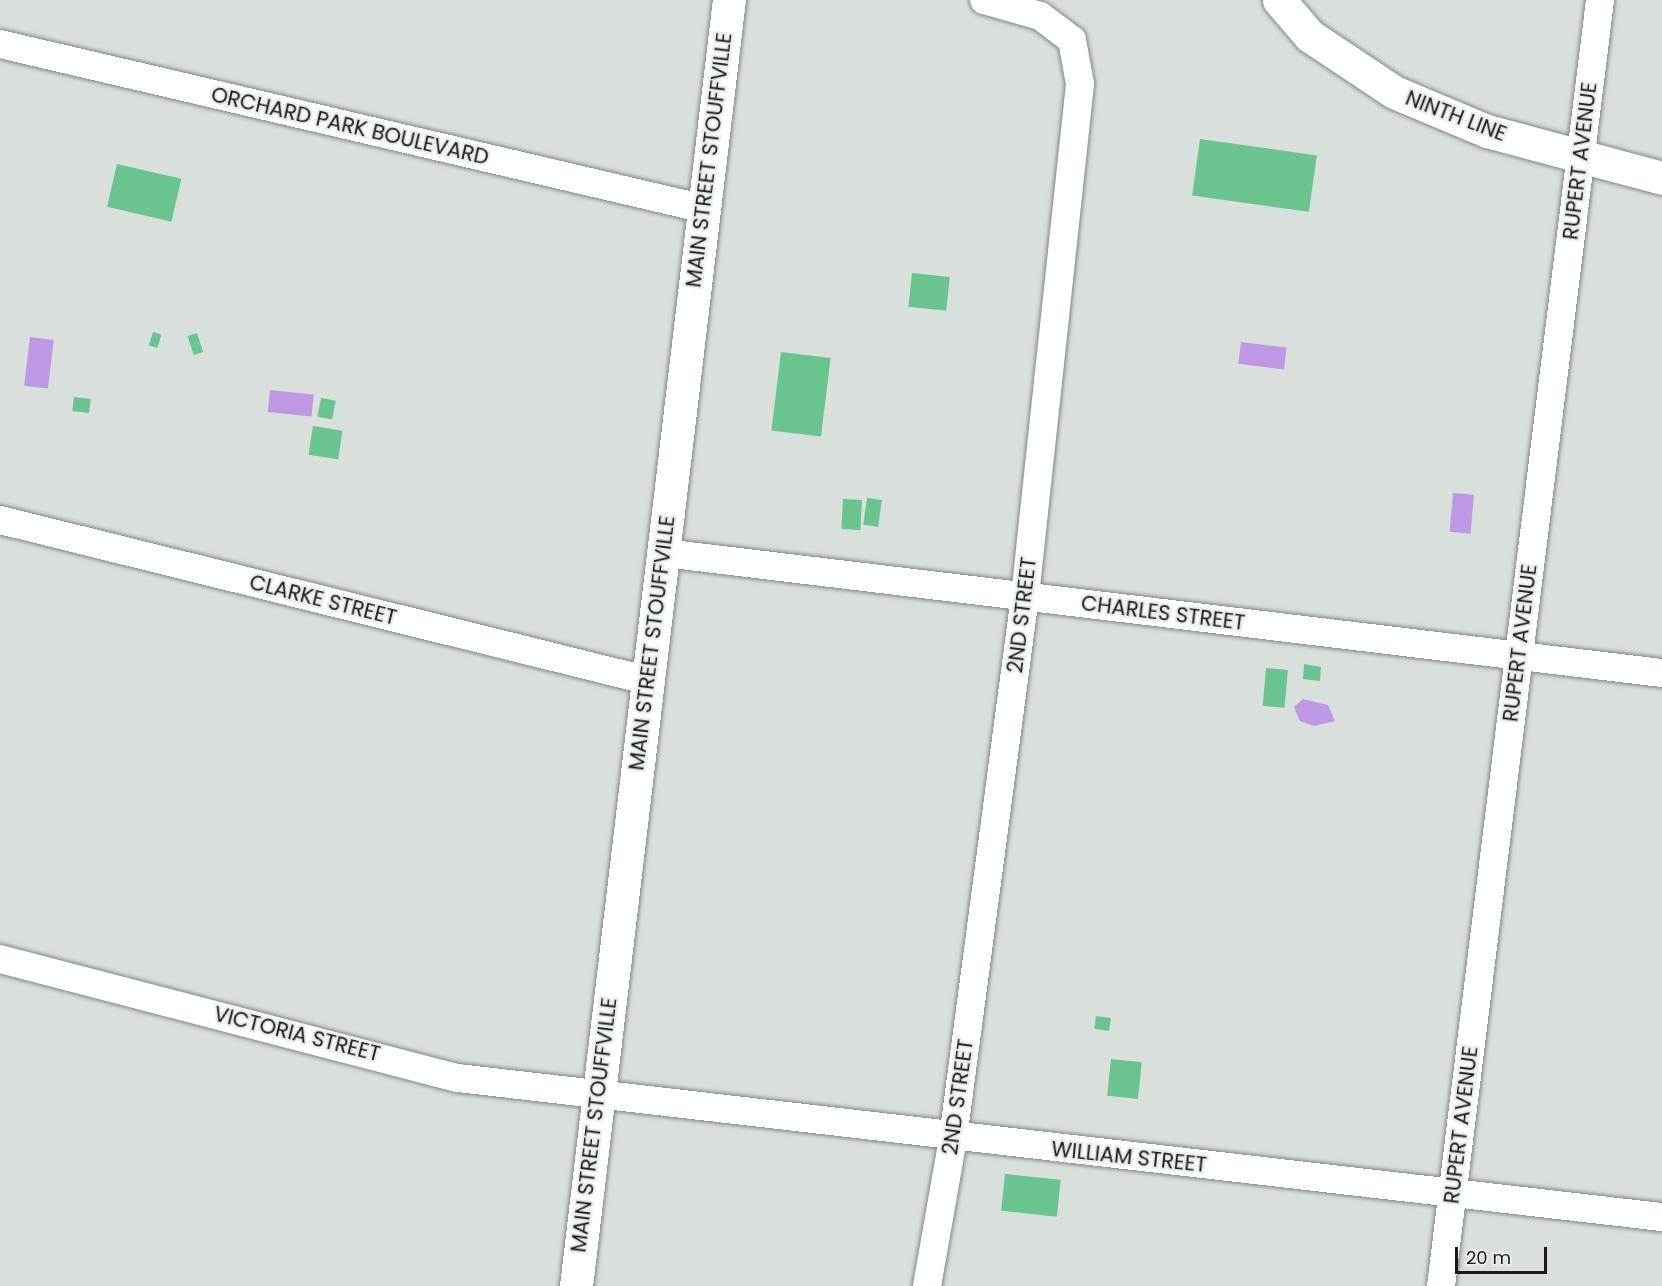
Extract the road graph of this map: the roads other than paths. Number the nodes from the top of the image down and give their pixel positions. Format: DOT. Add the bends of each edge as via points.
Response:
graph roads {
  1 [pos="984,0"];
  2 [pos="1279,0"];
  3 [pos="1600,0"];
  4 [pos="731,1"];
  5 [pos="0,44"];
  6 [pos="1580,158"];
  7 [pos="1662,178"];
  8 [pos="701,208"];
  9 [pos="0,520"];
  10 [pos="664,553"];
  11 [pos="1024,596"];
  12 [pos="1519,656"];
  13 [pos="1662,673"];
  14 [pos="646,680"];
  15 [pos="0,958"];
  16 [pos="597,1098"];
  17 [pos="953,1138"];
  18 [pos="1452,1193"];
  19 [pos="1662,1217"];
  20 [pos="576,1286"];
  21 [pos="927,1286"];
  22 [pos="1441,1286"];
  1 -- 11 [label="street, 2ND STREET" via="1040,16 1072,40 1080,84"];
  2 -- 6 [label="main road, NINTH LINE" via="1310,36 1394,92 1487,131"];
  3 -- 6 [label="street, RUPERT AVENUE"];
  4 -- 8 [label="main road, MAIN STREET STOUFFVILLE"];
  5 -- 8 [label="street, ORCHARD PARK BOULEVARD"];
  6 -- 7 [label="main road, NINTH LINE"];
  6 -- 12 [label="street, RUPERT AVENUE"];
  8 -- 10 [label="main road, MAIN STREET STOUFFVILLE"];
  9 -- 14 [label="street, CLARKE STREET"];
  10 -- 11 [label="street, CHARLES STREET"];
  10 -- 14 [label="main road, MAIN STREET STOUFFVILLE"];
  11 -- 12 [label="street, CHARLES STREET"];
  11 -- 17 [label="street, 2ND STREET"];
  12 -- 13 [label="street, CHARLES STREET"];
  12 -- 18 [label="street, RUPERT AVENUE"];
  14 -- 16 [label="main road, MAIN STREET STOUFFVILLE"];
  15 -- 16 [label="street, VICTORIA STREET" via="458,1078"];
  16 -- 17 [label="street, WILLIAM STREET"];
  16 -- 20 [label="main road, MAIN STREET STOUFFVILLE"];
  17 -- 18 [label="street, WILLIAM STREET"];
  17 -- 21 [label="street, 2ND STREET"];
  18 -- 19 [label="street, WILLIAM STREET"];
  18 -- 22 [label="street, RUPERT AVENUE"];
}
